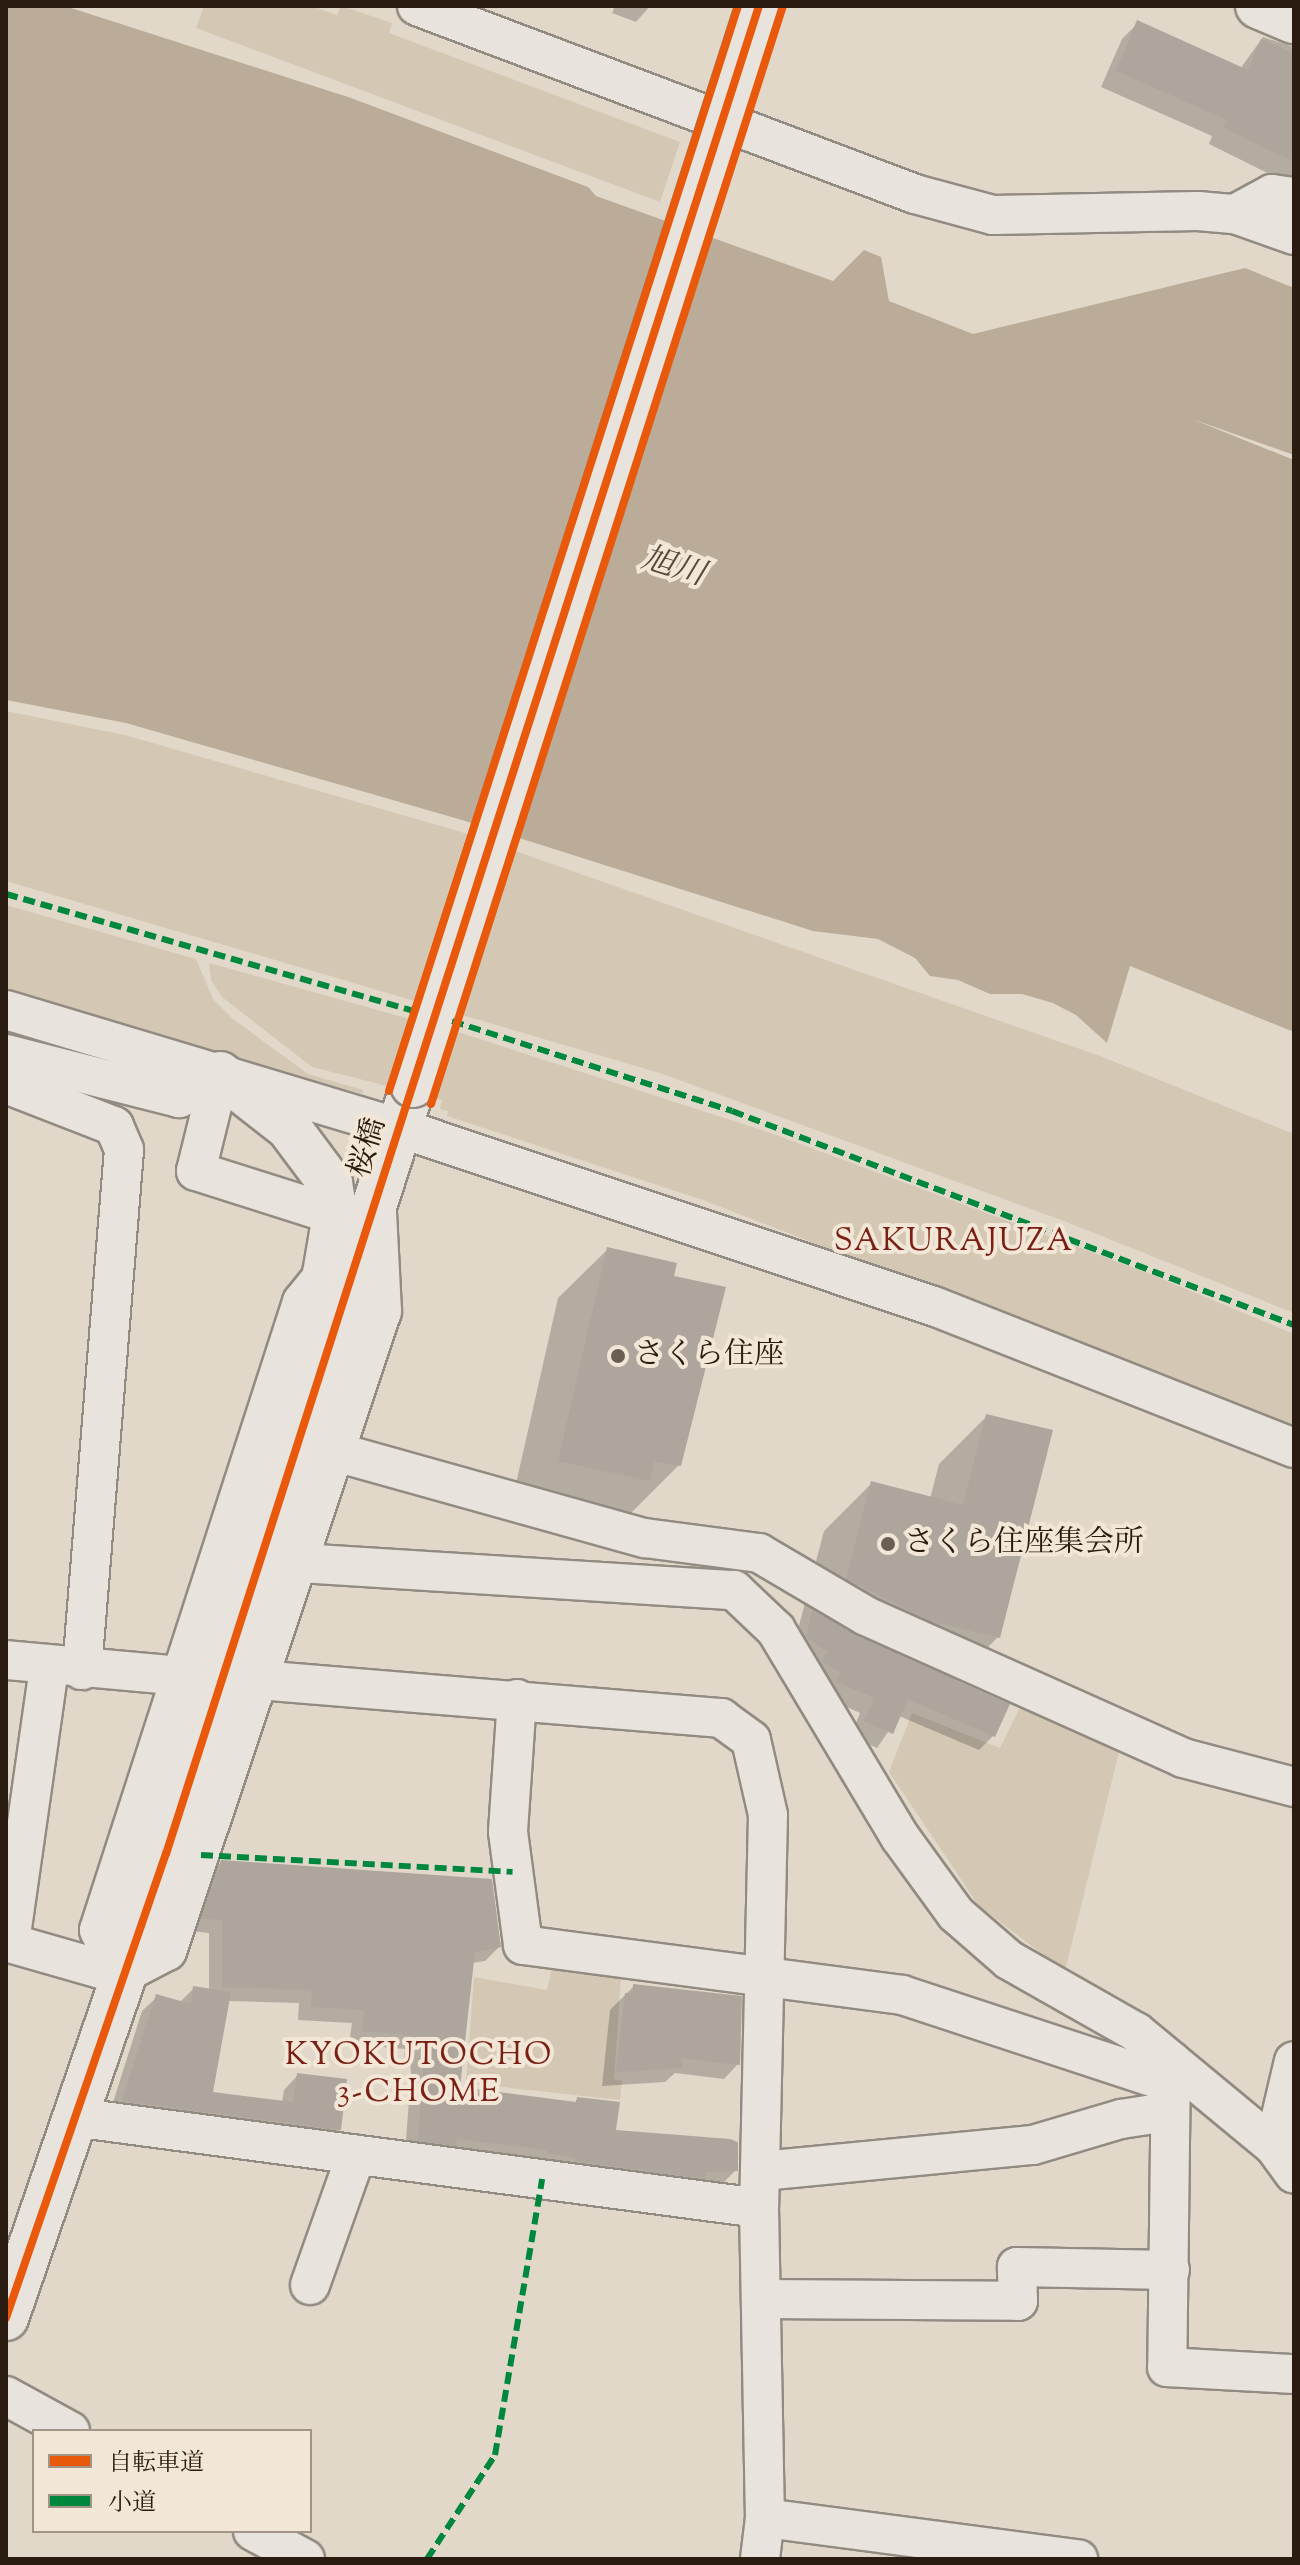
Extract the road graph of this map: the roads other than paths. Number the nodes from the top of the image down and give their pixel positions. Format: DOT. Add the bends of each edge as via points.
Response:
graph roads {
  1 [pos="417,6"];
  2 [pos="759,6"];
  3 [pos="1258,6"];
  4 [pos="1294,21"];
  5 [pos="1294,197"];
  6 [pos="1235,214"];
  7 [pos="1294,235"];
  8 [pos="6,1010"];
  9 [pos="6,1054"];
  10 [pos="220,1074"];
  11 [pos="6,1084"];
  12 [pos="400,1128"];
  13 [pos="356,1210"];
  14 [pos="336,1287"];
  15 [pos="1294,1448"];
  16 [pos="336,1452"];
  17 [pos="299,1563"];
  18 [pos="6,1660"];
  19 [pos="66,1669"];
  20 [pos="183,1676"];
  21 [pos="259,1680"];
  22 [pos="517,1699"];
  23 [pos="1294,1787"];
  24 [pos="8,1942"];
  25 [pos="121,1975"];
  26 [pos="765,1979"];
  27 [pos="1294,2061"];
  28 [pos="1169,2085"];
  29 [pos="73,2117"];
  30 [pos="356,2155"];
  31 [pos="1284,2160"];
  32 [pos="760,2190"];
  33 [pos="1170,2270"];
  34 [pos="310,2285"];
  35 [pos="761,2299"];
  36 [pos="6,2318"];
  37 [pos="1294,2374"];
  38 [pos="6,2396"];
  39 [pos="66,2429"];
  40 [pos="765,2518"];
  41 [pos="257,2533"];
  42 [pos="305,2559"];
  43 [pos="760,2559"];
  44 [pos="1078,2559"];
  1 -- 6 [label="street" via="915,194 993,215"];
  2 -- 12 [label="street, 桜橋, bridge"];
  3 -- 4 [label="street"];
  5 -- 6 [label="street" via="1272,194"];
  6 -- 7 [label="street"];
  8 -- 10 [label="street"];
  9 -- 10 [label="street" via="179,1098"];
  10 -- 12 [label="street"];
  10 -- 13 [label="street" via="308,1150"];
  10 -- 13 [label="street" via="196,1171"];
  11 -- 19 [label="street" via="114,1126 124,1150"];
  12 -- 13 [label="street, 桜橋"];
  12 -- 15 [label="street" via="936,1307"];
  13 -- 14 [label="street, 桜橋"];
  13 -- 16 [label="street" via="382,1311"];
  14 -- 20 [label="street" via="302,1302"];
  14 -- 25 [label="street, 桜橋" via="166,1854"];
  16 -- 17 [label="street"];
  16 -- 23 [label="street" via="645,1538 759,1553 866,1616 1183,1758"];
  17 -- 21 [label="street"];
  17 -- 28 [label="street" via="734,1590 776,1630 900,1837 956,1914 1009,1960 1136,2032"];
  18 -- 19 [label="street"];
  19 -- 20 [label="street"];
  19 -- 24 [label="street"];
  20 -- 25 [label="street" via="99,1930"];
  21 -- 22 [label="street"];
  21 -- 25 [label="street" via="167,1951"];
  22 -- 26 [label="street" via="721,1718 751,1740 768,1815"];
  22 -- 26 [label="street" via="508,1832 523,1945"];
  24 -- 25 [label="street"];
  25 -- 29 [label="street, 桜橋"];
  26 -- 28 [label="street" via="902,1995"];
  26 -- 32 [label="street"];
  27 -- 31 [label="street"];
  28 -- 31 [label="street"];
  28 -- 32 [label="street" via="1121,2119 1033,2145"];
  28 -- 33 [label="street"];
  29 -- 30 [label="street"];
  29 -- 36 [label="street, 桜橋"];
  30 -- 32 [label="street"];
  30 -- 34 [label="street"];
  32 -- 35 [label="street"];
  33 -- 35 [label="street" via="1017,2267 1018,2301"];
  33 -- 37 [label="street" via="1167,2367"];
  35 -- 40 [label="street"];
  38 -- 39 [label="street"];
  40 -- 43 [label="street"];
  40 -- 44 [label="street"];
  41 -- 42 [label="street"];
}
